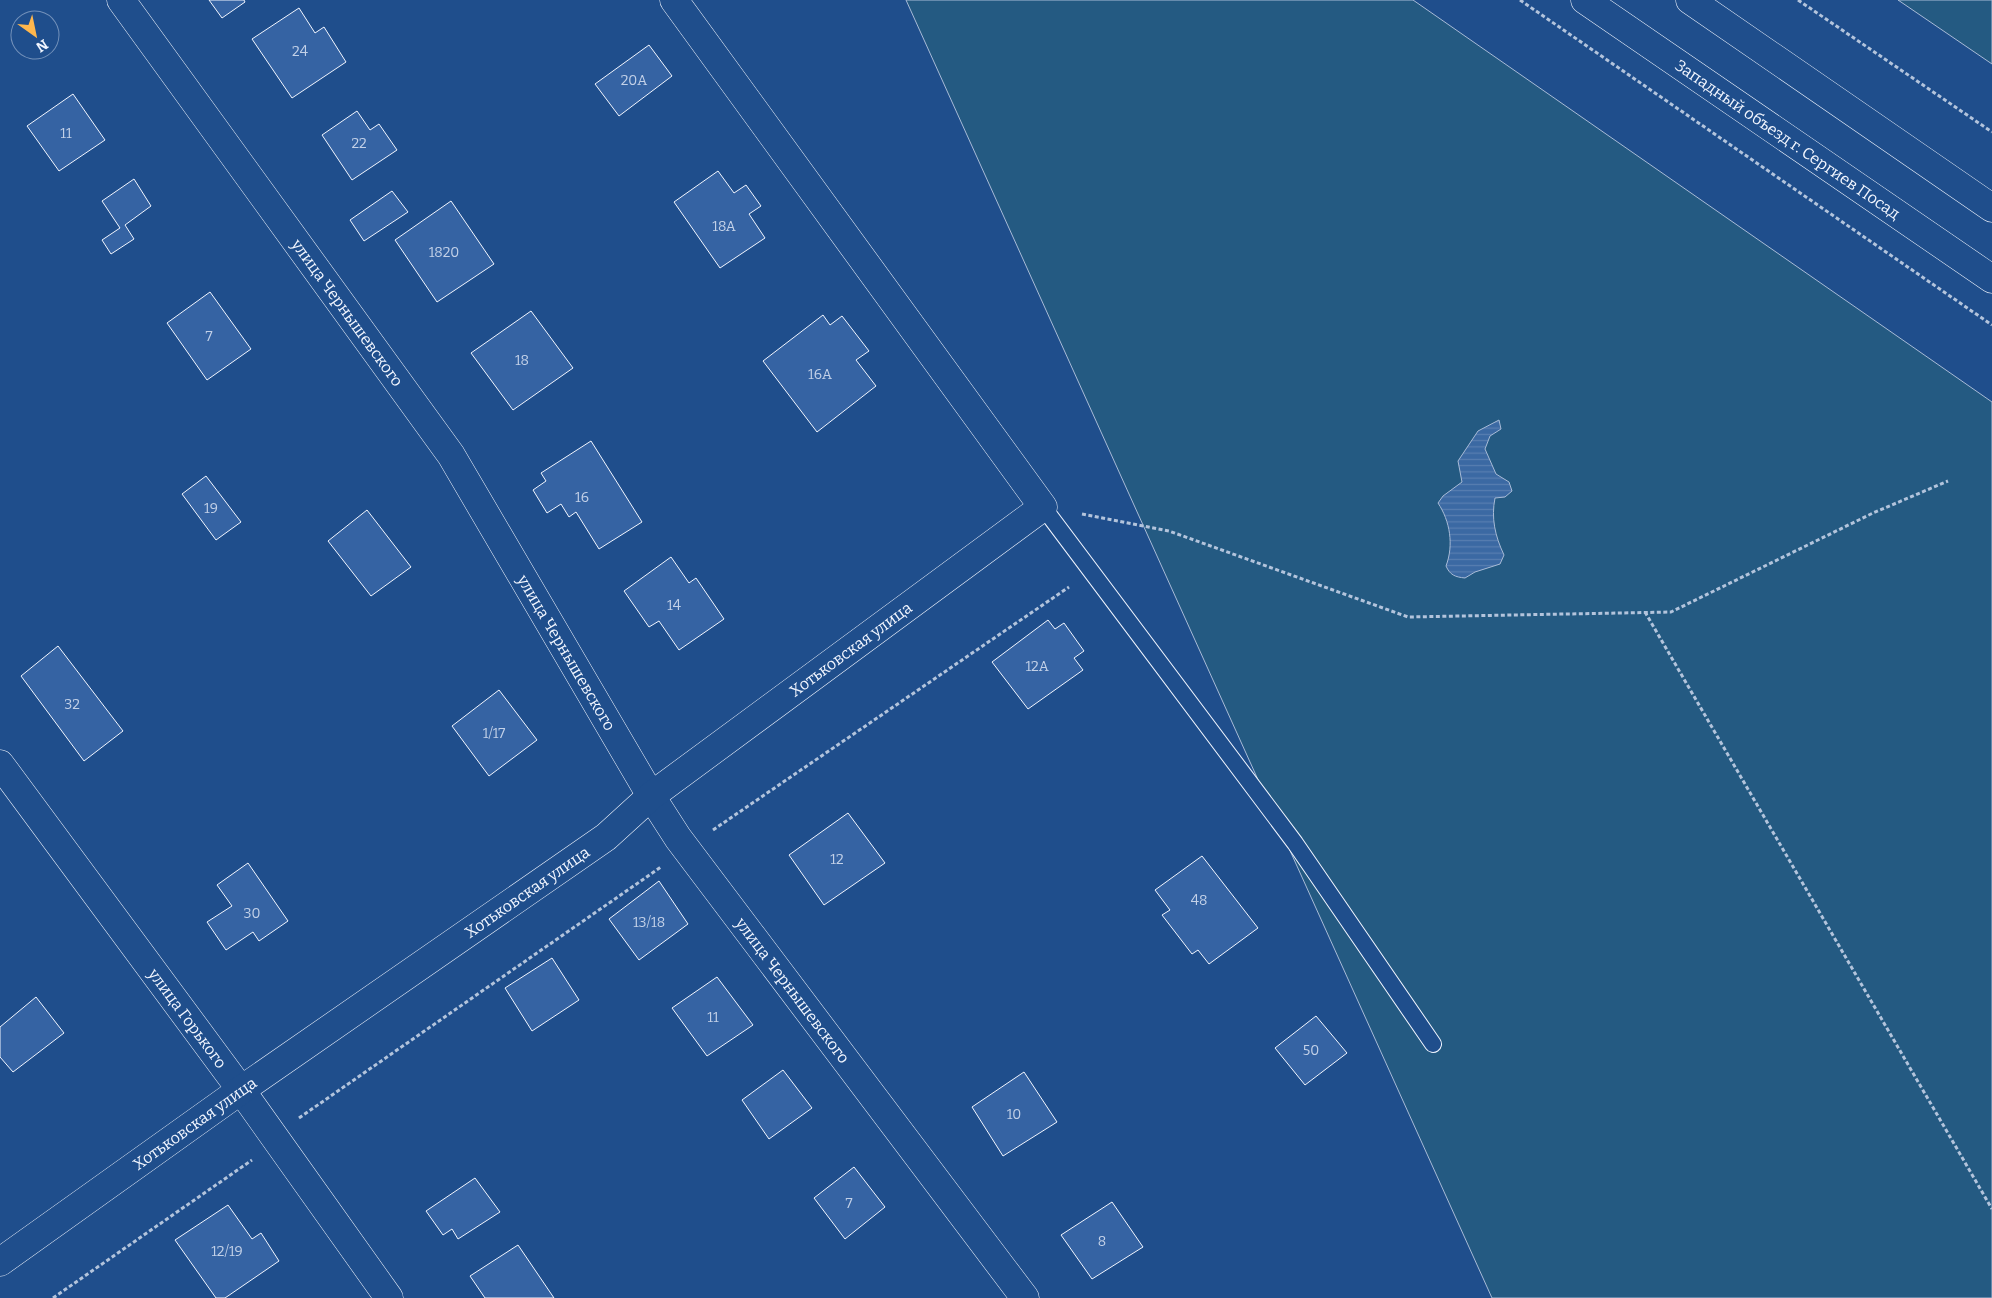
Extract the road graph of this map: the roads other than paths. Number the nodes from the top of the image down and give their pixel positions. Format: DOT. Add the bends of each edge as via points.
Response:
graph roads {
  1 [pos="121,0"];
  2 [pos="674,0"];
  3 [pos="1585,0"];
  4 [pos="1690,0"];
  5 [pos="1992,208"];
  6 [pos="1992,279"];
  7 [pos="1043,507"];
  8 [pos="0,764"];
  9 [pos="651,796"];
  10 [pos="1433,1044"];
  11 [pos="241,1090"];
  12 [pos="0,1262"];
  13 [pos="390,1298"];
  14 [pos="1025,1298"];
  1 -- 9 [label="street, улица Чернышевского" via="451,455"];
  2 -- 7 [label="street"];
  3 -- 6 [label="street, Западный объезд г. Сергиев Посад"];
  4 -- 5 [label="street"];
  7 -- 9 [label="street, Хотьковская улица"];
  7 -- 10 [label="lane" via="1294,843"];
  8 -- 11 [label="street, улица Горького"];
  9 -- 11 [label="street, Хотьковская улица" via="606,837"];
  9 -- 14 [label="street, улица Чернышевского" via="682,843"];
  11 -- 12 [label="street, Хотьковская улица"];
  11 -- 13 [label="street, улица Горького"];
}
